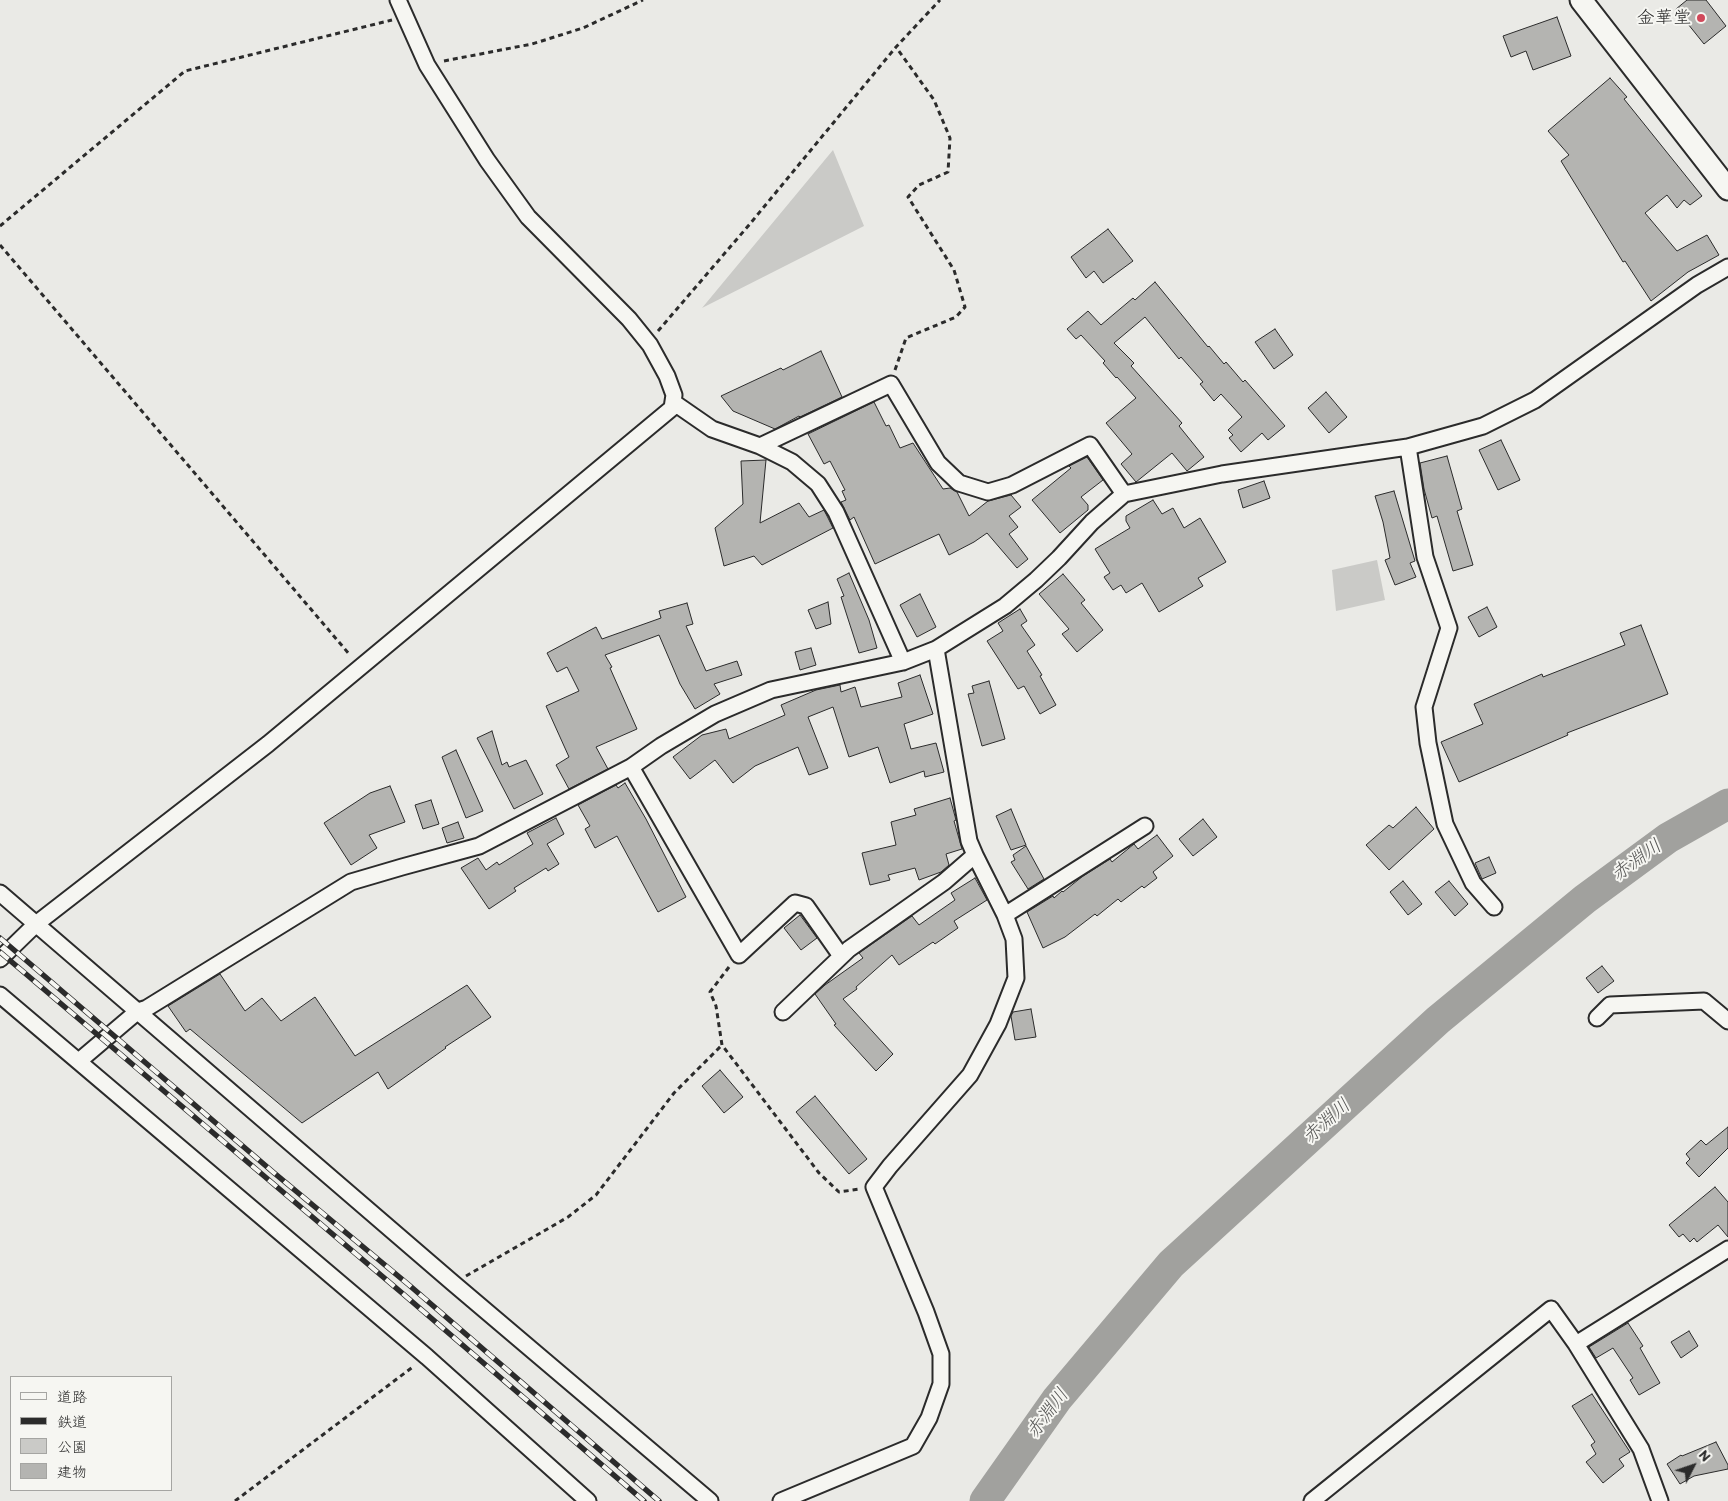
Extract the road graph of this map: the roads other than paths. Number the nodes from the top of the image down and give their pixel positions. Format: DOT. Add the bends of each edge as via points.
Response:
graph roads {
  1 [pos="398,0"];
  2 [pos="1580,0"];
  3 [pos="1728,189"];
  4 [pos="1728,267"];
  5 [pos="673,402"];
  6 [pos="760,446"];
  7 [pos="1408,447"];
  8 [pos="1124,494"];
  9 [pos="936,649"];
  10 [pos="903,662"];
  11 [pos="631,767"];
  12 [pos="1145,826"];
  13 [pos="975,855"];
  14 [pos="0,893"];
  15 [pos="1494,906"];
  16 [pos="1005,915"];
  17 [pos="36,924"];
  18 [pos="841,956"];
  19 [pos="0,959"];
  20 [pos="0,995"];
  21 [pos="138,1010"];
  22 [pos="783,1012"];
  23 [pos="1597,1018"];
  24 [pos="1728,1021"];
  25 [pos="79,1061"];
  26 [pos="1728,1250"];
  27 [pos="1576,1344"];
  28 [pos="588,1501"];
  29 [pos="710,1501"];
  30 [pos="781,1501"];
  31 [pos="1312,1501"];
  32 [pos="1660,1501"];
  1 -- 5 [label="street" via="427,65 487,160 528,217 648,342 667,376 674,395"];
  2 -- 3 [label="street"];
  4 -- 7 [label="street" via="1696,285 1535,400 1483,426"];
  5 -- 6 [label="street" via="712,429"];
  5 -- 17 [label="street" via="672,408 268,744"];
  6 -- 8 [label="street" via="891,384 938,463 959,483 988,492 1012,485 1090,445"];
  6 -- 10 [label="street" via="792,462 818,484 836,512"];
  7 -- 8 [label="street" via="1222,474"];
  7 -- 15 [label="street" via="1425,558 1449,628 1424,707 1428,743 1445,824 1474,883"];
  8 -- 9 [label="street" via="1005,606"];
  9 -- 10 [label="street"];
  9 -- 13 [label="street"];
  10 -- 11 [label="street" via="771,690 715,714"];
  11 -- 18 [label="street" via="739,955 795,903 806,906"];
  11 -- 21 [label="street" via="479,846 352,882"];
  12 -- 16 [label="street"];
  13 -- 16 [label="street"];
  13 -- 18 [label="street" via="944,882 884,922"];
  14 -- 17 [label="street"];
  16 -- 30 [label="street" via="1014,939 1016,978 998,1024 970,1075 874,1187 942,1354 941,1384 929,1418 913,1446"];
  17 -- 19 [label="street"];
  17 -- 21 [label="street"];
  18 -- 22 [label="street"];
  20 -- 25 [label="street"];
  21 -- 25 [label="street"];
  21 -- 29 [label="street"];
  23 -- 24 [label="street" via="1610,1005 1704,1001"];
  25 -- 28 [label="street" via="427,1357"];
  26 -- 27 [label="street"];
  27 -- 31 [label="street" via="1551,1309"];
  27 -- 32 [label="street" via="1641,1449"];
}
